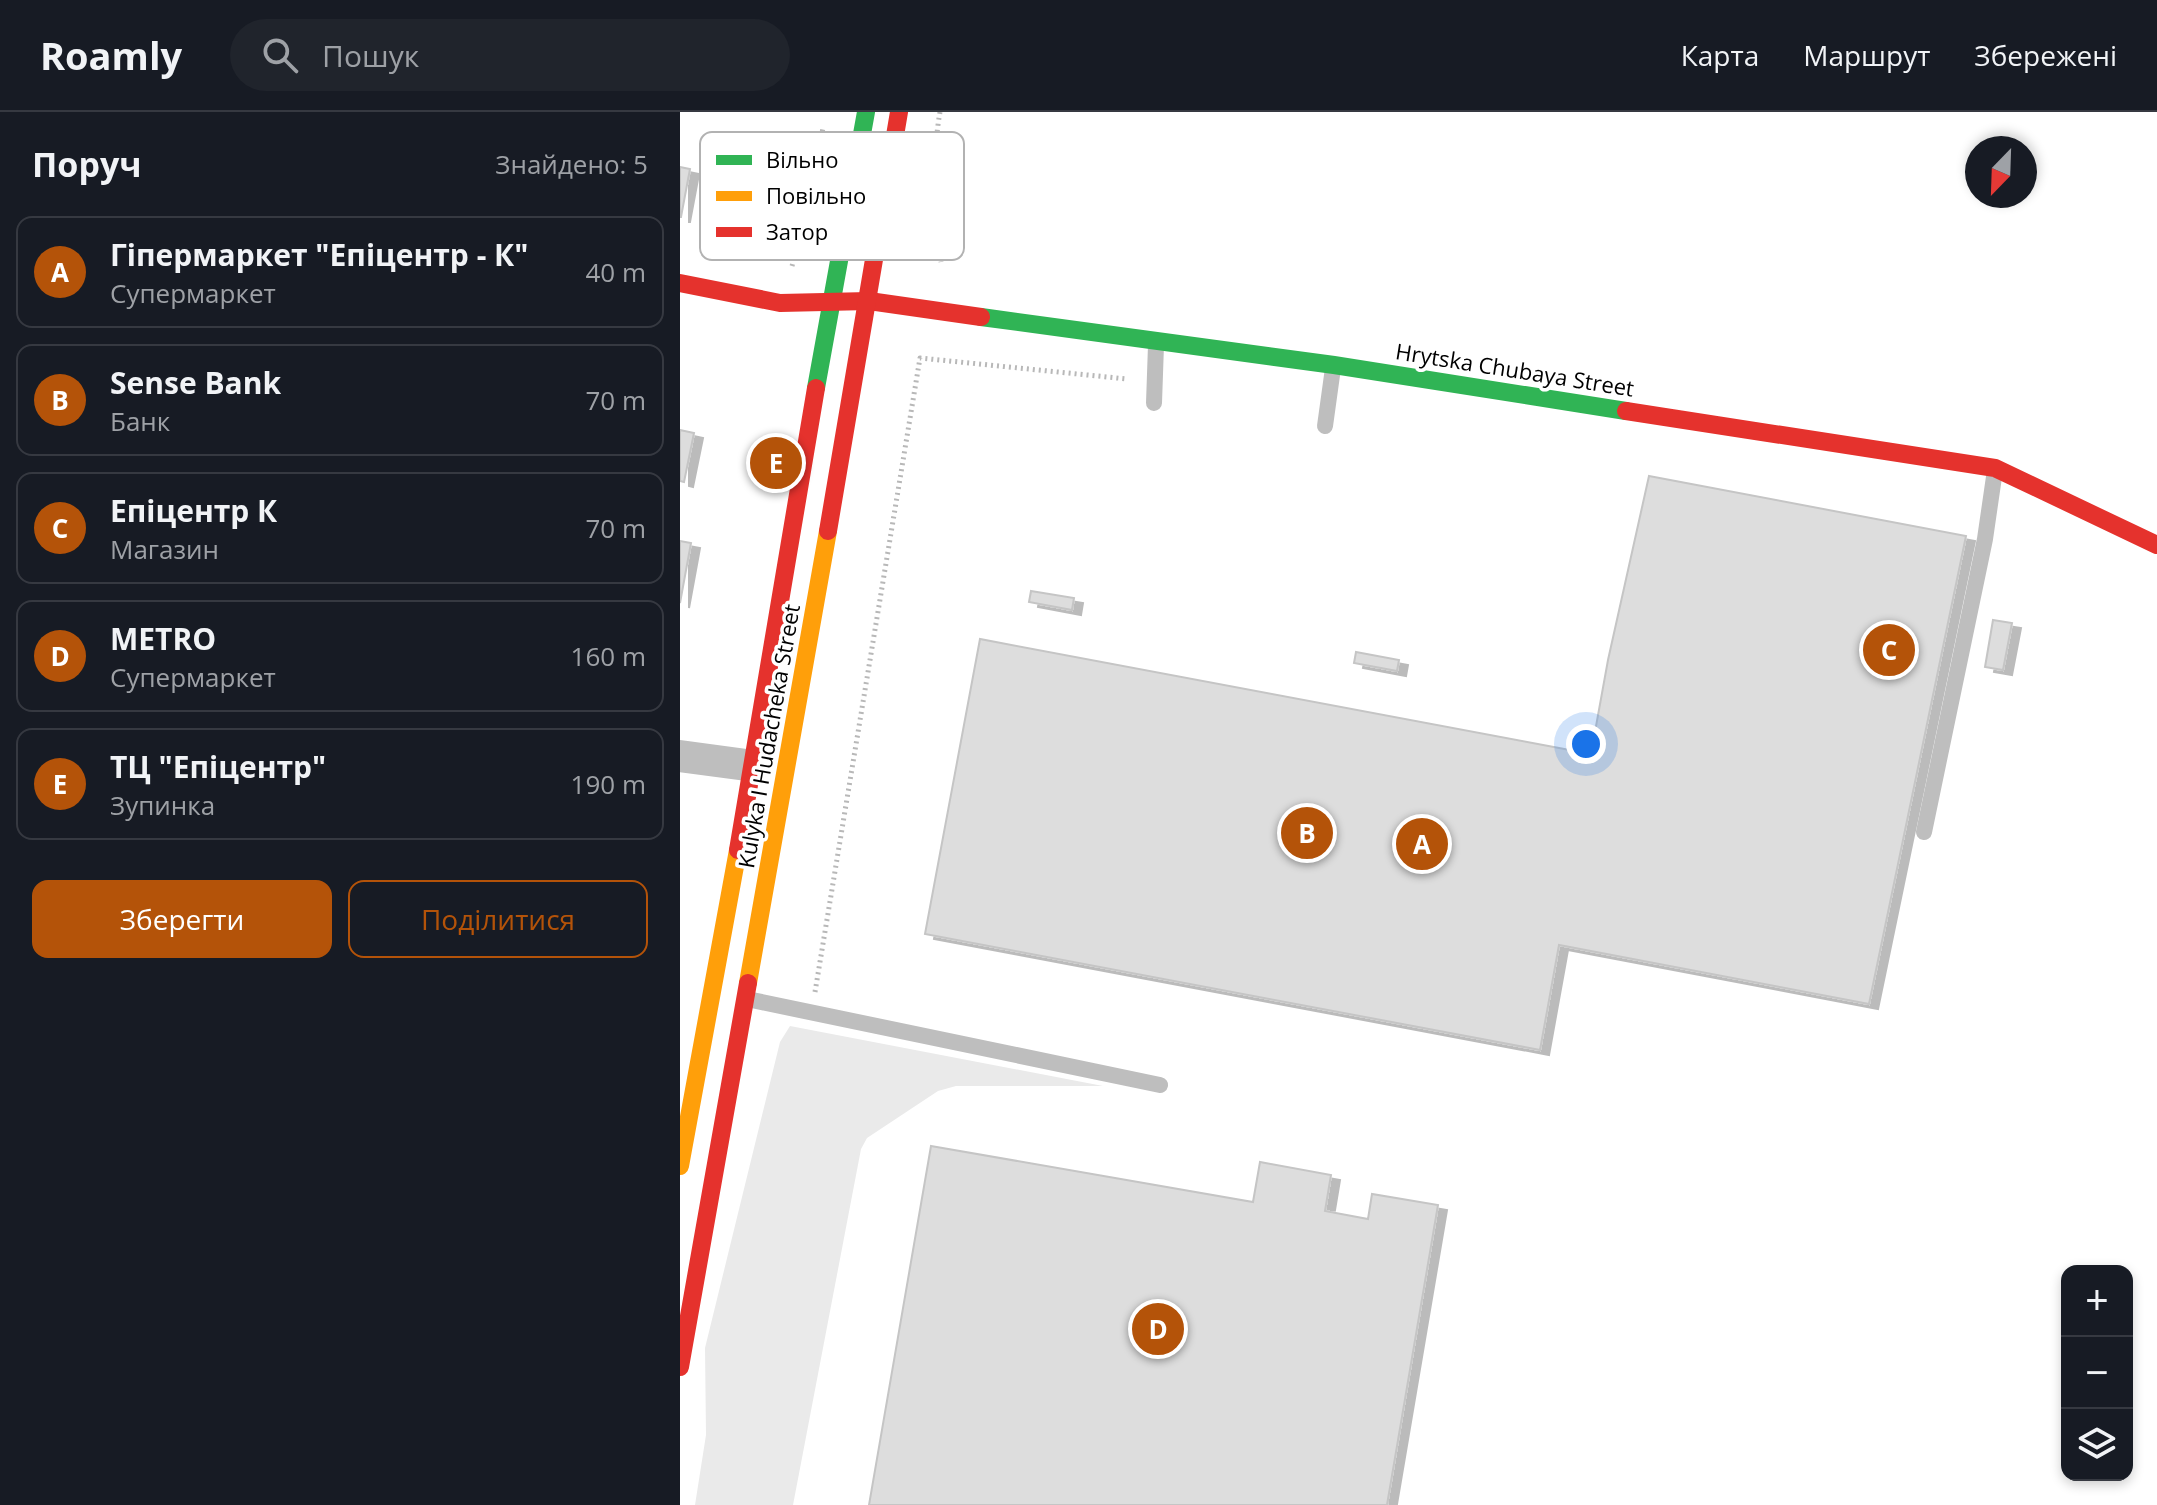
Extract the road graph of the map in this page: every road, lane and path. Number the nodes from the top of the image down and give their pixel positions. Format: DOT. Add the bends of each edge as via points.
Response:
graph roads {
  1 [pos="866,112"];
  2 [pos="899,112"];
  3 [pos="940,112"];
  4 [pos="823,127"];
  5 [pos="822,132"];
  6 [pos="864,132"];
  7 [pos="894,132"];
  8 [pos="937,132"];
  9 [pos="793,260"];
  10 [pos="853,260"];
  11 [pos="861,260"];
  12 [pos="791,268"];
  13 [pos="680,283"];
  14 [pos="850,301"];
  15 [pos="1156,343"];
  16 [pos="1334,365"];
  17 [pos="1132,379"];
  18 [pos="1154,403"];
  19 [pos="1325,426"];
  20 [pos="1995,468"];
  21 [pos="2157,545"];
  22 [pos="680,756"];
  23 [pos="754,766"];
  24 [pos="1924,832"];
  25 [pos="747,999"];
  26 [pos="798,1010"];
  27 [pos="1160,1085"];
  28 [pos="680,1166"];
  29 [pos="680,1367"];
  1 -- 6 [label="main road, Kulyka I Hudacheka Street"];
  2 -- 7 [label="main road, Kulyka I Hudacheka Street"];
  3 -- 8 [label="path"];
  4 -- 5 [label="path"];
  9 -- 12 [label="path"];
  10 -- 14 [label="main road, Kulyka I Hudacheka Street"];
  11 -- 14 [label="main road, Kulyka I Hudacheka Street"];
  13 -- 14 [label="main road, Hrytska Chubaya Street" via="780,303"];
  14 -- 15 [label="main road, Hrytska Chubaya Street"];
  14 -- 23 [label="main road, Kulyka I Hudacheka Street" via="816,385"];
  14 -- 25 [label="main road, Kulyka I Hudacheka Street"];
  15 -- 16 [label="main road, Hrytska Chubaya Street"];
  15 -- 18 [label="lane"];
  16 -- 19 [label="lane"];
  16 -- 20 [label="main road, Hrytska Chubaya Street"];
  17 -- 26 [label="path" via="920,358 814,992"];
  20 -- 21 [label="main road, Hrytska Chubaya Street"];
  20 -- 24 [label="lane"];
  22 -- 23 [label="street"];
  23 -- 28 [label="main road, Kulyka I Hudacheka Street"];
  25 -- 26 [label="lane"];
  25 -- 29 [label="main road, Kulyka I Hudacheka Street"];
  26 -- 27 [label="lane"];
}
